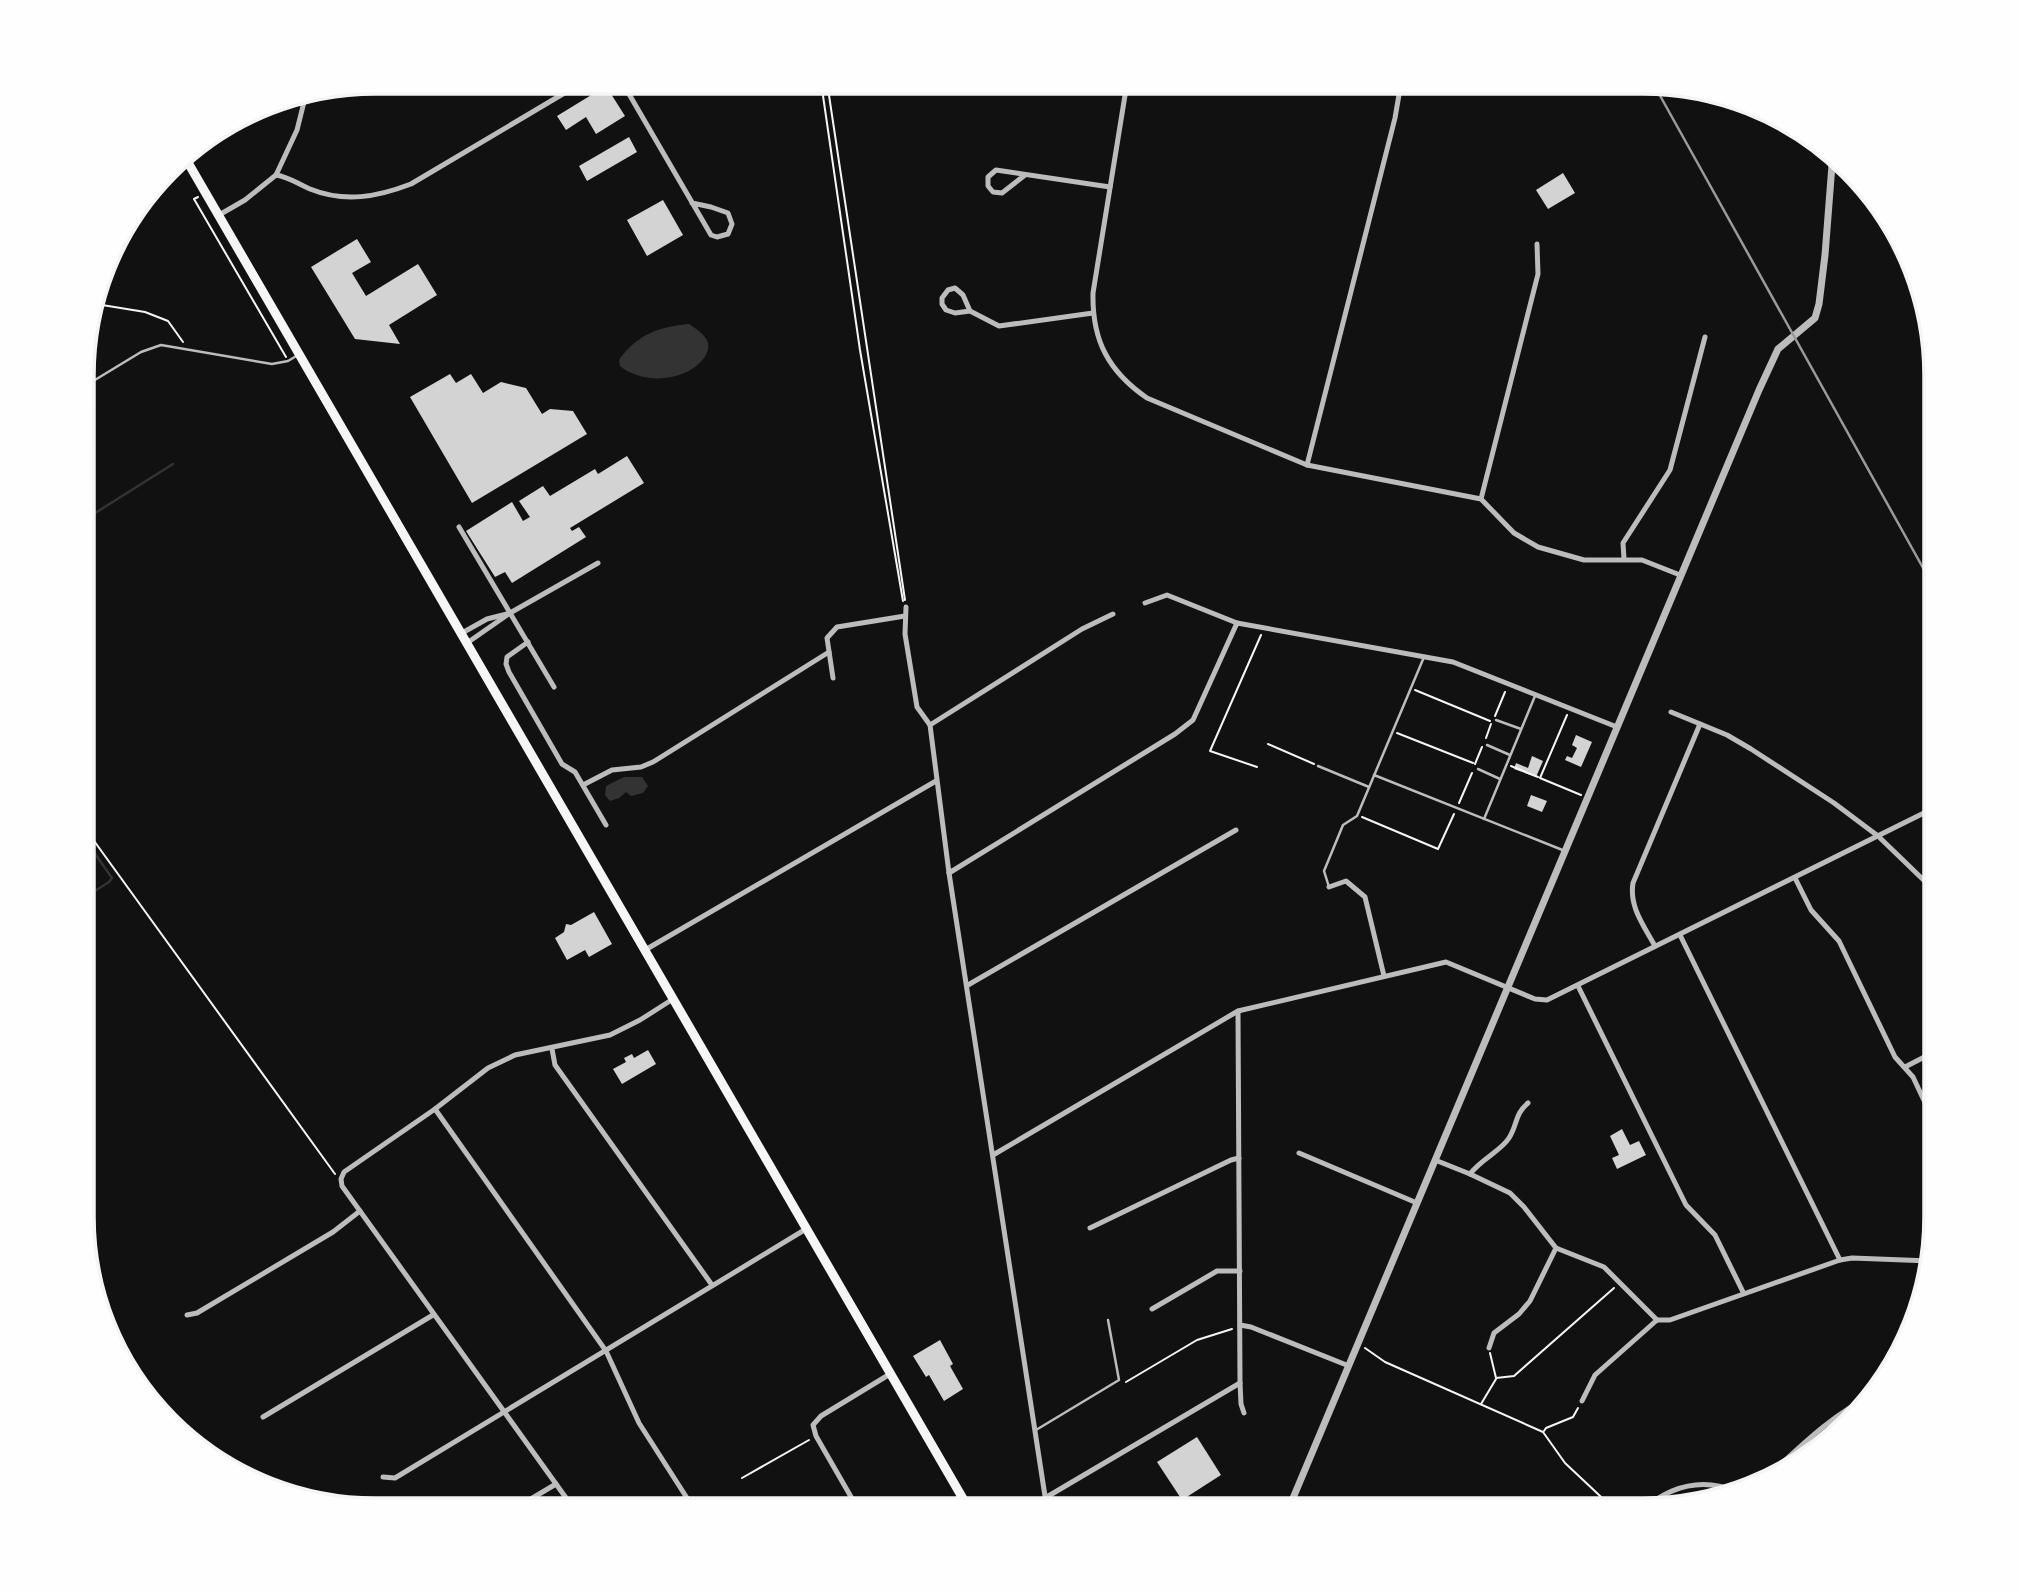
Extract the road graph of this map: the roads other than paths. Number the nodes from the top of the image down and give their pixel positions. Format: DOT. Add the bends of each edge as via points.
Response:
graph roads {
  1 [pos="563,94"];
  2 [pos="629,94"];
  3 [pos="1125,94"];
  4 [pos="1399,94"];
  5 [pos="304,104"];
  6 [pos="189,165"];
  7 [pos="1832,167"];
  8 [pos="275,175"];
  9 [pos="1025,175"];
  10 [pos="1110,187"];
  11 [pos="692,203"];
  12 [pos="219,215"];
  13 [pos="1537,244"];
  14 [pos="970,311"];
  15 [pos="1093,313"];
  16 [pos="1705,337"];
  17 [pos="299,355"];
  18 [pos="94,381"];
  19 [pos="1307,465"];
  20 [pos="1481,499"];
  21 [pos="459,527"];
  22 [pos="1624,559"];
  23 [pos="598,563"];
  24 [pos="1680,575"];
  25 [pos="1145,603"];
  26 [pos="906,607"];
  27 [pos="510,613"];
  28 [pos="1113,614"];
  29 [pos="905,616"];
  30 [pos="1237,623"];
  31 [pos="461,634"];
  32 [pos="528,642"];
  33 [pos="466,643"];
  34 [pos="829,652"];
  35 [pos="1424,656"];
  36 [pos="833,678"];
  37 [pos="554,687"];
  38 [pos="1536,694"];
  39 [pos="1671,712"];
  40 [pos="1494,721"];
  41 [pos="1700,724"];
  42 [pos="930,725"];
  43 [pos="1617,727"];
  44 [pos="1521,729"];
  45 [pos="1487,745"];
  46 [pos="1511,755"];
  47 [pos="1318,766"];
  48 [pos="1478,769"];
  49 [pos="1374,775"];
  50 [pos="1501,780"];
  51 [pos="936,781"];
  52 [pos="583,785"];
  53 [pos="1369,787"];
  54 [pos="1924,813"];
  55 [pos="1484,819"];
  56 [pos="606,825"];
  57 [pos="1236,830"];
  58 [pos="1878,836"];
  59 [pos="1565,851"];
  60 [pos="949,873"];
  61 [pos="1795,878"];
  62 [pos="1924,880"];
  63 [pos="1329,887"];
  64 [pos="1680,935"];
  65 [pos="1655,946"];
  66 [pos="645,950"];
  67 [pos="1384,976"];
  68 [pos="968,985"];
  69 [pos="1578,986"];
  70 [pos="1507,988"];
  71 [pos="673,999"];
  72 [pos="1238,1011"];
  73 [pos="552,1049"];
  74 [pos="1924,1057"];
  75 [pos="1905,1066"];
  76 [pos="1924,1100"];
  77 [pos="1528,1103"];
  78 [pos="435,1109"];
  79 [pos="1299,1153"];
  80 [pos="993,1155"];
  81 [pos="1239,1158"];
  82 [pos="1435,1160"];
  83 [pos="1471,1174"];
  84 [pos="1418,1203"];
  85 [pos="360,1212"];
  86 [pos="1090,1228"];
  87 [pos="806,1229"];
  88 [pos="1556,1248"];
  89 [pos="1840,1259"];
  90 [pos="1921,1261"];
  91 [pos="1240,1271"];
  92 [pos="712,1285"];
  93 [pos="1743,1292"];
  94 [pos="1152,1310"];
  95 [pos="187,1315"];
  96 [pos="433,1315"];
  97 [pos="1108,1320"];
  98 [pos="1657,1320"];
  99 [pos="1240,1327"];
  100 [pos="1489,1348"];
  101 [pos="606,1351"];
  102 [pos="1349,1366"];
  103 [pos="890,1374"];
  104 [pos="1240,1382"];
  105 [pos="1582,1401"];
  106 [pos="1848,1409"];
  107 [pos="505,1412"];
  108 [pos="1244,1413"];
  109 [pos="263,1417"];
  110 [pos="1035,1431"];
  111 [pos="1796,1452"];
  112 [pos="383,1477"];
  113 [pos="556,1484"];
  114 [pos="1723,1486"];
  115 [pos="962,1496"];
  116 [pos="1657,1497"];
  117 [pos="532,1498"];
  118 [pos="566,1498"];
  119 [pos="687,1498"];
  120 [pos="852,1498"];
  121 [pos="959,1498"];
  122 [pos="1045,1498"];
  123 [pos="1293,1498"];
  1 -- 8 [label="street" via="411,184 384,194 330,196"];
  2 -- 11 [label="street"];
  3 -- 10 [label="street"];
  4 -- 19 [label="street"];
  5 -- 8 [label="street" via="297,130"];
  6 -- 12 [label="main road"];
  7 -- 24 [label="street" via="1815,318 1778,349"];
  8 -- 12 [label="street"];
  9 -- 9 [label="street" via="996,170 988,177 989,186 1002,193"];
  9 -- 10 [label="street"];
  10 -- 15 [label="street"];
  11 -- 11 [label="street" via="711,235 728,234 733,224 727,213"];
  12 -- 17 [label="main road"];
  13 -- 20 [label="street" via="1538,276"];
  14 -- 14 [label="street" via="955,288 942,298 946,310"];
  14 -- 15 [label="street" via="999,326"];
  15 -- 19 [label="street" via="1098,341 1130,387"];
  16 -- 22 [label="street" via="1670,470 1623,542"];
  17 -- 18 [label="lane" via="272,364 161,345"];
  17 -- 31 [label="main road"];
  19 -- 20 [label="street"];
  20 -- 22 [label="street" via="1532,545 1584,560"];
  21 -- 27 [label="street"];
  22 -- 24 [label="street" via="1642,560"];
  23 -- 27 [label="street"];
  24 -- 43 [label="street"];
  25 -- 30 [label="street" via="1167,595"];
  26 -- 29 [label="street"];
  27 -- 31 [label="street"];
  27 -- 32 [label="street"];
  27 -- 33 [label="street"];
  28 -- 42 [label="street"];
  29 -- 34 [label="street" via="837,626 827,638"];
  29 -- 42 [label="street" via="917,707"];
  30 -- 35 [label="street"];
  30 -- 60 [label="street" via="1193,720"];
  31 -- 33 [label="main road"];
  32 -- 37 [label="street"];
  32 -- 52 [label="street" via="508,657 506,664 562,764 575,772"];
  33 -- 66 [label="main road"];
  34 -- 36 [label="street"];
  34 -- 52 [label="street" via="653,762 612,770"];
  35 -- 38 [label="street" via="1453,662"];
  35 -- 49 [label="lane"];
  38 -- 43 [label="street"];
  38 -- 44 [label="lane"];
  39 -- 41 [label="street"];
  40 -- 44 [label="lane"];
  41 -- 58 [label="street" via="1751,749"];
  41 -- 65 [label="street" via="1633,883 1633,905"];
  42 -- 51 [label="street"];
  43 -- 59 [label="street"];
  44 -- 46 [label="lane"];
  45 -- 46 [label="lane"];
  46 -- 50 [label="lane"];
  47 -- 53 [label="lane"];
  48 -- 50 [label="lane"];
  49 -- 53 [label="lane"];
  49 -- 55 [label="lane"];
  50 -- 55 [label="lane"];
  51 -- 60 [label="street"];
  51 -- 66 [label="street"];
  52 -- 56 [label="street"];
  53 -- 63 [label="lane" via="1357,816 1343,825 1324,871"];
  54 -- 58 [label="street"];
  55 -- 59 [label="lane"];
  57 -- 68 [label="street"];
  58 -- 61 [label="street"];
  58 -- 62 [label="street"];
  59 -- 70 [label="street"];
  60 -- 68 [label="street"];
  61 -- 64 [label="street"];
  61 -- 75 [label="street" via="1811,910 1839,941 1895,1057"];
  63 -- 67 [label="street" via="1346,881 1365,897"];
  64 -- 65 [label="street"];
  64 -- 89 [label="street"];
  65 -- 69 [label="street"];
  66 -- 71 [label="main road"];
  67 -- 70 [label="street" via="1446,962"];
  67 -- 72 [label="street"];
  68 -- 80 [label="street"];
  69 -- 70 [label="street" via="1547,1000"];
  69 -- 93 [label="street" via="1686,1205 1715,1235"];
  70 -- 82 [label="street"];
  71 -- 73 [label="street" via="610,1035"];
  71 -- 87 [label="main road"];
  72 -- 80 [label="street"];
  72 -- 81 [label="street"];
  73 -- 78 [label="street" via="515,1055 488,1068"];
  73 -- 92 [label="street" via="555,1065"];
  74 -- 75 [label="street"];
  75 -- 76 [label="street"];
  77 -- 83 [label="street" via="1518,1112 1508,1139"];
  78 -- 85 [label="street" via="344,1172 342,1186"];
  78 -- 101 [label="street"];
  79 -- 84 [label="street"];
  80 -- 110 [label="street"];
  81 -- 86 [label="street"];
  81 -- 91 [label="street"];
  82 -- 83 [label="street"];
  82 -- 84 [label="street"];
  83 -- 88 [label="street" via="1510,1194"];
  84 -- 102 [label="street"];
  85 -- 95 [label="street"];
  85 -- 96 [label="street"];
  87 -- 92 [label="street"];
  87 -- 103 [label="main road"];
  88 -- 98 [label="street" via="1604,1267"];
  88 -- 100 [label="street" via="1530,1301 1494,1333"];
  89 -- 90 [label="street"];
  89 -- 93 [label="street"];
  91 -- 94 [label="street" via="1217,1271"];
  91 -- 99 [label="street"];
  92 -- 101 [label="street"];
  93 -- 98 [label="street" via="1670,1320"];
  96 -- 107 [label="street"];
  96 -- 109 [label="street"];
  97 -- 110 [label="lane" via="1119,1380"];
  98 -- 105 [label="street" via="1595,1375"];
  99 -- 102 [label="street" via="1251,1327"];
  99 -- 104 [label="street"];
  101 -- 107 [label="street"];
  101 -- 119 [label="street" via="639,1423"];
  102 -- 123 [label="street"];
  103 -- 115 [label="main road"];
  103 -- 120 [label="street" via="813,1425"];
  104 -- 108 [label="street"];
  104 -- 122 [label="street"];
  106 -- 111 [label="street"];
  107 -- 112 [label="street" via="395,1478"];
  107 -- 113 [label="street"];
  110 -- 122 [label="street"];
  113 -- 117 [label="street"];
  113 -- 118 [label="street"];
  114 -- 116 [label="street" via="1699,1483"];
  115 -- 121 [label="street"];
}
